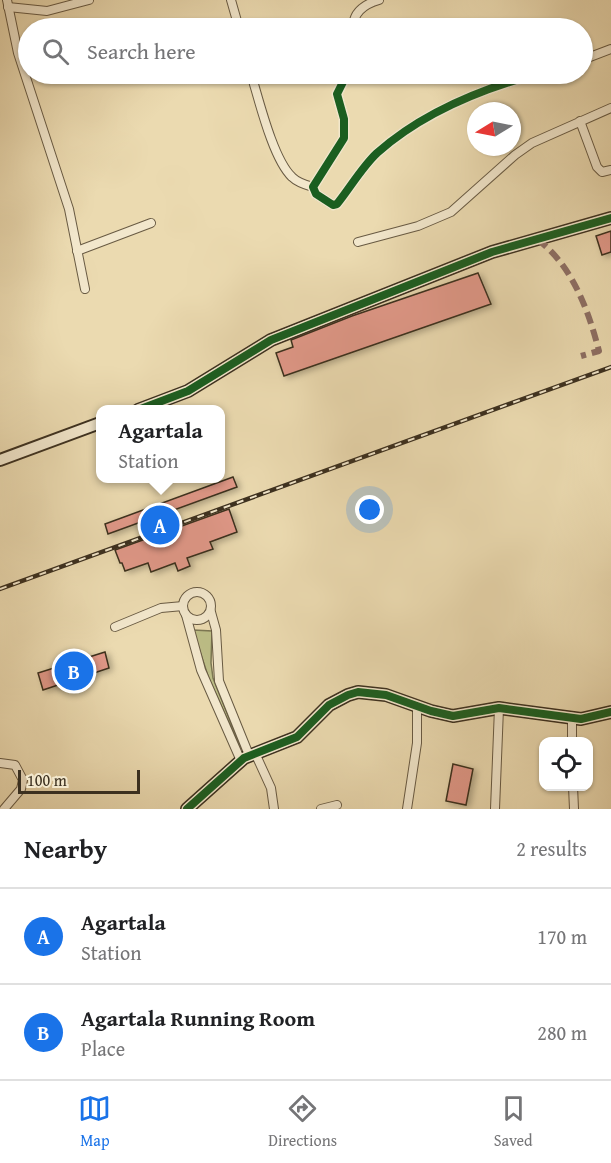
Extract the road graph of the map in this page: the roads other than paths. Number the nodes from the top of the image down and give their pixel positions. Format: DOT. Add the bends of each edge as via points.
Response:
graph roads {
  1 [pos="89,0"];
  2 [pos="231,0"];
  3 [pos="379,0"];
  4 [pos="8,3"];
  5 [pos="236,18"];
  6 [pos="356,18"];
  7 [pos="18,41"];
  8 [pos="611,49"];
  9 [pos="593,56"];
  10 [pos="30,84"];
  11 [pos="254,84"];
  12 [pos="342,84"];
  13 [pos="508,84"];
  14 [pos="611,108"];
  15 [pos="580,121"];
  16 [pos="611,170"];
  17 [pos="313,188"];
  18 [pos="611,218"];
  19 [pos="151,223"];
  20 [pos="358,242"];
  21 [pos="77,250"];
  22 [pos="85,289"];
  23 [pos="151,405"];
  24 [pos="96,424"];
  25 [pos="0,460"];
  26 [pos="183,606"];
  27 [pos="211,612"];
  28 [pos="186,615"];
  29 [pos="115,627"];
  30 [pos="417,706"];
  31 [pos="499,708"];
  32 [pos="611,712"];
  33 [pos="572,718"];
  34 [pos="572,737"];
  35 [pos="248,756"];
  36 [pos="0,763"];
  37 [pos="573,791"];
  38 [pos="337,806"];
  39 [pos="4,809"];
  40 [pos="187,809"];
  41 [pos="273,809"];
  42 [pos="321,809"];
  43 [pos="407,809"];
  44 [pos="495,809"];
  45 [pos="574,809"];
  1 -- 4 [label="street" via="47,11"];
  2 -- 5 [label="street"];
  3 -- 6 [label="street" via="362,8"];
  4 -- 7 [label="street"];
  8 -- 9 [label="street"];
  10 -- 21 [label="street" via="69,209"];
  11 -- 17 [label="street" via="275,147 291,177"];
  12 -- 17 [label="street" via="337,94 344,138"];
  13 -- 17 [label="street" via="473,96 407,129 376,154 338,204 327,204"];
  14 -- 15 [label="street"];
  15 -- 16 [label="street" via="597,167 602,172"];
  15 -- 20 [label="street" via="532,143 451,212 418,226"];
  18 -- 23 [label="street" via="492,252 272,340 188,391"];
  19 -- 21 [label="street"];
  21 -- 22 [label="street"];
  24 -- 25 [label="street"];
  26 -- 27 [label="street" via="186,597 198,591 210,598"];
  26 -- 28 [label="street"];
  26 -- 29 [label="street" via="160,608"];
  27 -- 28 [label="street" via="199,621"];
  27 -- 35 [label="street" via="219,681"];
  28 -- 35 [label="street" via="198,664"];
  30 -- 31 [label="street" via="453,716"];
  30 -- 35 [label="street" via="386,695 358,692 329,705 297,737"];
  30 -- 43 [label="street" via="415,763"];
  31 -- 33 [label="street"];
  31 -- 44 [label="street"];
  32 -- 33 [label="street" via="592,718"];
  33 -- 34 [label="street"];
  35 -- 40 [label="street"];
  35 -- 41 [label="street" via="271,788"];
  36 -- 39 [label="street" via="15,765 24,780"];
  37 -- 45 [label="street"];
  38 -- 42 [label="street"];
}
